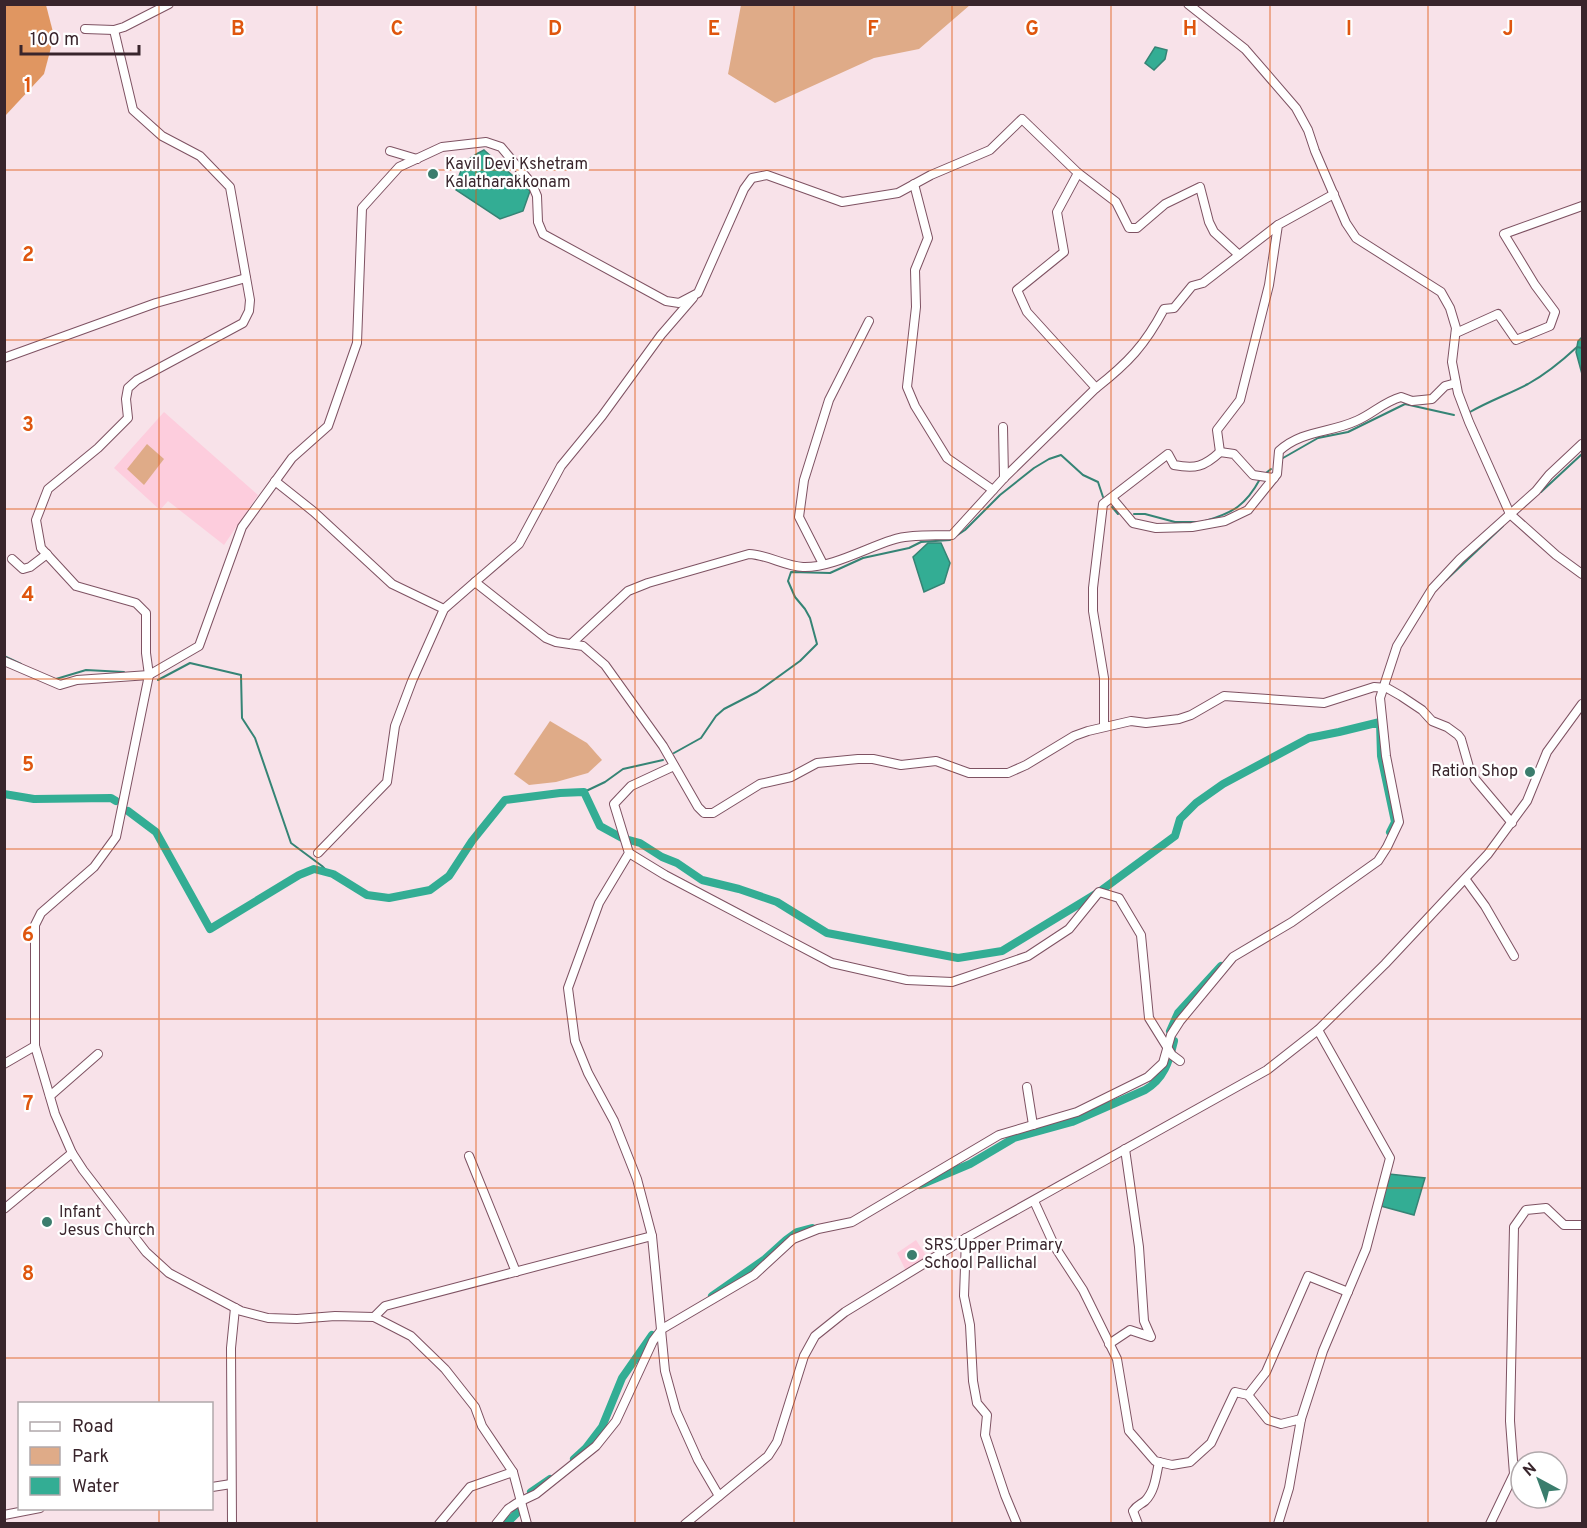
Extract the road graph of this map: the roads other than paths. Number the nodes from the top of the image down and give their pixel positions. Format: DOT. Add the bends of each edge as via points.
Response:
graph roads {
  1 [pos="169,4"];
  2 [pos="1188,4"];
  3 [pos="85,29"];
  4 [pos="114,30"];
  5 [pos="390,151"];
  6 [pos="417,159"];
  7 [pos="1078,173"];
  8 [pos="914,184"];
  9 [pos="1334,194"];
  10 [pos="1582,206"];
  11 [pos="1278,225"];
  12 [pos="1239,255"];
  13 [pos="246,278"];
  14 [pos="698,293"];
  15 [pos="869,321"];
  16 [pos="1456,333"];
  17 [pos="4,358"];
  18 [pos="1456,383"];
  19 [pos="1096,388"];
  20 [pos="1003,427"];
  21 [pos="1582,444"];
  22 [pos="1220,452"];
  23 [pos="1004,478"];
  24 [pos="1274,478"];
  25 [pos="275,481"];
  26 [pos="993,490"];
  27 [pos="1112,498"];
  28 [pos="1510,514"];
  29 [pos="47,554"];
  30 [pos="12,559"];
  31 [pos="823,564"];
  32 [pos="1582,574"];
  33 [pos="475,582"];
  34 [pos="444,609"];
  35 [pos="571,644"];
  36 [pos="4,661"];
  37 [pos="149,675"];
  38 [pos="1383,688"];
  39 [pos="1582,704"];
  40 [pos="1104,726"];
  41 [pos="674,766"];
  42 [pos="1512,823"];
  43 [pos="318,853"];
  44 [pos="629,853"];
  45 [pos="1466,880"];
  46 [pos="1514,956"];
  47 [pos="1318,1030"];
  48 [pos="35,1046"];
  49 [pos="1167,1048"];
  50 [pos="98,1054"];
  51 [pos="1180,1061"];
  52 [pos="4,1064"];
  53 [pos="1027,1087"];
  54 [pos="50,1096"];
  55 [pos="1033,1125"];
  56 [pos="1125,1149"];
  57 [pos="72,1153"];
  58 [pos="470,1156"];
  59 [pos="1034,1200"];
  60 [pos="4,1209"];
  61 [pos="1582,1225"];
  62 [pos="652,1236"];
  63 [pos="966,1238"];
  64 [pos="516,1272"];
  65 [pos="1348,1292"];
  66 [pos="235,1308"];
  67 [pos="375,1317"];
  68 [pos="662,1329"];
  69 [pos="1109,1344"];
  70 [pos="1248,1395"];
  71 [pos="1301,1419"];
  72 [pos="1159,1462"];
  73 [pos="513,1472"];
  74 [pos="231,1484"];
  75 [pos="213,1487"];
  76 [pos="719,1496"];
  77 [pos="520,1503"];
  78 [pos="34,1510"];
  79 [pos="4,1515"];
  80 [pos="232,1524"];
  81 [pos="439,1524"];
  82 [pos="496,1524"];
  83 [pos="527,1524"];
  84 [pos="685,1524"];
  85 [pos="1017,1524"];
  86 [pos="1138,1524"];
  87 [pos="1278,1524"];
  88 [pos="1490,1524"];
  1 -- 4 [label="street"];
  2 -- 9 [label="street" via="1245,49 1296,108"];
  3 -- 4 [label="street"];
  4 -- 13 [label="street" via="134,110 162,136 200,156 230,187"];
  5 -- 6 [label="street"];
  6 -- 14 [label="street" via="442,147 486,141 501,147 532,184 543,234 666,301 680,303"];
  6 -- 25 [label="street" via="399,167 362,208 357,343 328,426 292,458"];
  7 -- 8 [label="street" via="1022,119 990,150"];
  7 -- 12 [label="street" via="1116,202 1129,228 1137,228 1165,204 1200,188 1214,232"];
  7 -- 19 [label="street" via="1057,212 1064,252 1017,290 1027,312"];
  8 -- 14 [label="street" via="898,193 842,202 767,175 752,178"];
  8 -- 26 [label="street" via="928,238 915,270 916,307 907,387 947,458"];
  9 -- 11 [label="street"];
  9 -- 16 [label="street" via="1356,238 1441,292 1454,317"];
  10 -- 16 [label="street" via="1504,234 1555,312 1550,326 1516,340 1498,314"];
  11 -- 12 [label="street"];
  11 -- 22 [label="street" via="1269,285 1240,400 1217,430"];
  12 -- 19 [label="street" via="1203,283 1192,286 1174,308 1164,309 1151,333 1124,366"];
  13 -- 17 [label="street" via="156,303"];
  13 -- 29 [label="street" via="250,300 243,323 137,380 128,388 128,418 48,489 36,520 41,548"];
  14 -- 33 [label="street" via="661,334 561,466 519,544"];
  15 -- 31 [label="street" via="829,400 804,480 799,517"];
  16 -- 18 [label="street" via="1452,362"];
  18 -- 24 [label="street" via="1445,386 1432,399 1412,401 1401,397 1387,401 1355,422 1290,442 1279,451"];
  18 -- 28 [label="street"];
  19 -- 23 [label="street"];
  20 -- 23 [label="street"];
  21 -- 28 [label="street"];
  22 -- 24 [label="street" via="1234,454 1253,476"];
  22 -- 27 [label="street" via="1207,464 1189,468 1174,465 1168,454"];
  23 -- 26 [label="street"];
  24 -- 27 [label="street" via="1248,510 1225,521 1192,527 1156,528 1133,523"];
  25 -- 34 [label="street" via="392,584"];
  25 -- 37 [label="street" via="242,527 199,646"];
  26 -- 31 [label="street" via="952,535 895,539"];
  27 -- 40 [label="street" via="1103,504 1093,588 1104,678"];
  28 -- 32 [label="street"];
  28 -- 38 [label="street" via="1432,588 1397,646"];
  29 -- 30 [label="street" via="23,569"];
  29 -- 37 [label="street" via="76,586 136,603 146,613"];
  31 -- 35 [label="street" via="803,567 750,554 648,583 628,591"];
  33 -- 34 [label="street"];
  33 -- 35 [label="street" via="546,638"];
  34 -- 43 [label="street" via="394,726 387,782"];
  35 -- 41 [label="street" via="583,646 605,665"];
  36 -- 37 [label="street" via="60,686 77,680"];
  37 -- 48 [label="street" via="116,837 94,867 34,925"];
  38 -- 40 [label="street" via="1374,687 1324,703 1224,696 1191,716"];
  38 -- 42 [label="street" via="1458,735 1475,779"];
  38 -- 49 [label="street" via="1380,698 1386,756 1399,822 1388,847 1367,869 1292,922 1233,957 1180,1021"];
  39 -- 42 [label="street" via="1547,752 1527,801"];
  40 -- 41 [label="street" via="1074,736 1008,773 969,773 936,761 901,765 873,759 817,763 791,777 760,784 708,814 698,807"];
  41 -- 44 [label="street" via="631,786 614,804"];
  42 -- 45 [label="street"];
  44 -- 49 [label="street" via="832,963 907,980 952,982 1028,956 1069,929 1099,892 1119,898 1141,936 1149,1018"];
  44 -- 62 [label="street" via="599,903 568,988 575,1041 615,1120 637,1179"];
  45 -- 46 [label="street"];
  45 -- 47 [label="street"];
  47 -- 56 [label="street" via="1267,1070"];
  47 -- 65 [label="street" via="1390,1158 1366,1248"];
  48 -- 52 [label="street"];
  48 -- 54 [label="street"];
  49 -- 51 [label="street"];
  49 -- 55 [label="street" via="1163,1063 1134,1086 1077,1112"];
  50 -- 54 [label="street"];
  53 -- 55 [label="street"];
  54 -- 57 [label="street"];
  55 -- 68 [label="street" via="999,1135 852,1222 793,1239 754,1275"];
  56 -- 59 [label="street"];
  56 -- 69 [label="street" via="1139,1247 1144,1321 1151,1337 1130,1330"];
  57 -- 60 [label="street"];
  57 -- 66 [label="street" via="156,1263"];
  58 -- 64 [label="street"];
  59 -- 63 [label="street"];
  59 -- 69 [label="street"];
  61 -- 88 [label="street" via="1564,1225 1545,1208 1526,1210 1514,1227 1510,1421 1514,1474"];
  62 -- 64 [label="street"];
  62 -- 68 [label="street"];
  63 -- 76 [label="street" via="845,1312 815,1336 804,1356 777,1442 768,1456"];
  63 -- 85 [label="street" via="964,1296 973,1381 977,1403 987,1415 985,1435"];
  64 -- 67 [label="street" via="384,1306"];
  65 -- 70 [label="street" via="1308,1276 1266,1372"];
  65 -- 71 [label="street"];
  66 -- 67 [label="street" via="255,1315 297,1319"];
  66 -- 74 [label="street" via="231,1348"];
  67 -- 73 [label="street" via="411,1336 445,1369 475,1407 482,1426"];
  68 -- 76 [label="street" via="665,1371 676,1411"];
  68 -- 77 [label="street" via="616,1421 596,1446 567,1472"];
  69 -- 72 [label="street" via="1117,1359 1129,1431"];
  70 -- 71 [label="street" via="1268,1420 1281,1424"];
  70 -- 72 [label="street" via="1235,1392 1211,1443 1190,1462"];
  71 -- 87 [label="street" via="1289,1488"];
  72 -- 86 [label="street" via="1153,1491 1135,1507"];
  73 -- 77 [label="street"];
  73 -- 81 [label="street" via="470,1487"];
  74 -- 75 [label="street"];
  74 -- 80 [label="street"];
  76 -- 84 [label="street"];
  77 -- 82 [label="street" via="505,1512"];
  77 -- 83 [label="street"];
  78 -- 79 [label="street"];
}
